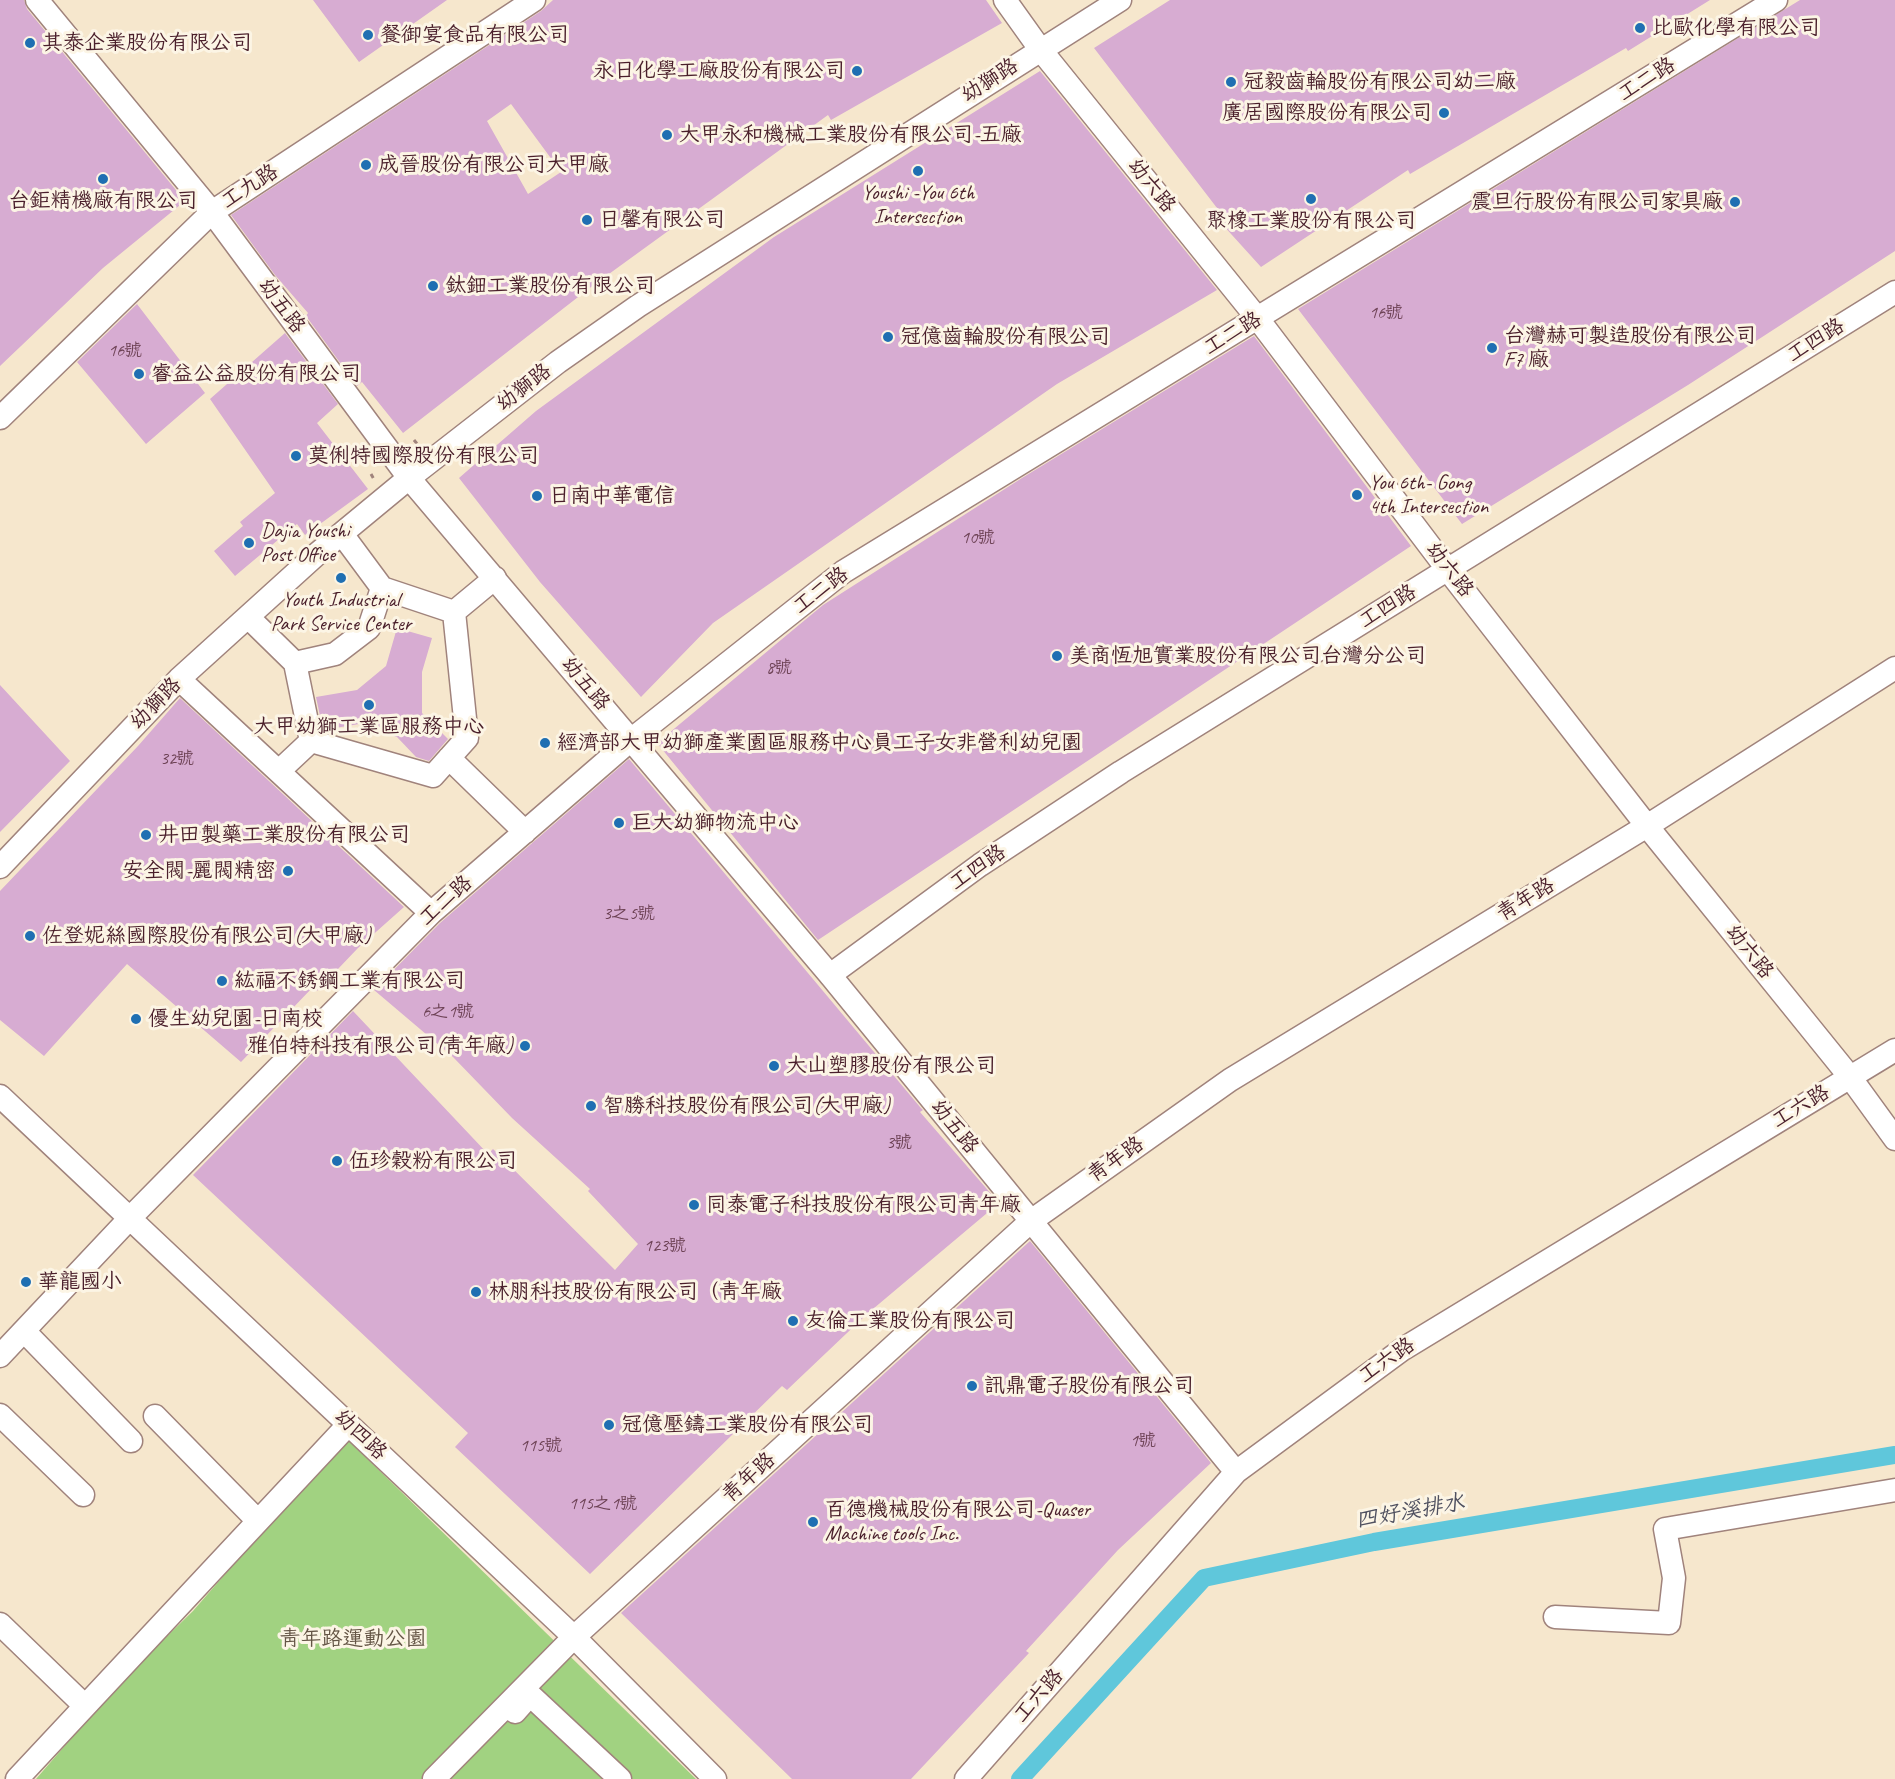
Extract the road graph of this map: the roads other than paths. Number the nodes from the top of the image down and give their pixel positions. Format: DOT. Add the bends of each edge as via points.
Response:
graph roads {
  1 [pos="37,0"];
  2 [pos="534,0"];
  3 [pos="1005,0"];
  4 [pos="1120,0"];
  5 [pos="1776,0"];
  6 [pos="1040,49"];
  7 [pos="212,212"];
  8 [pos="1895,292"];
  9 [pos="1258,319"];
  10 [pos="0,418"];
  11 [pos="410,478"];
  12 [pos="342,534"];
  13 [pos="1448,570"];
  14 [pos="495,578"];
  15 [pos="382,588"];
  16 [pos="454,612"];
  17 [pos="248,617"];
  18 [pos="295,663"];
  19 [pos="1895,668"];
  20 [pos="179,679"];
  21 [pos="632,739"];
  22 [pos="311,741"];
  23 [pos="449,758"];
  24 [pos="279,771"];
  25 [pos="1647,826"];
  26 [pos="525,832"];
  27 [pos="0,867"];
  28 [pos="431,913"];
  29 [pos="830,975"];
  30 [pos="1895,1050"];
  31 [pos="1850,1077"];
  32 [pos="0,1096"];
  33 [pos="1895,1139"];
  34 [pos="130,1218"];
  35 [pos="1031,1221"];
  36 [pos="24,1331"];
  37 [pos="0,1356"];
  38 [pos="0,1415"];
  39 [pos="155,1416"];
  40 [pos="348,1425"];
  41 [pos="131,1441"];
  42 [pos="1236,1472"];
  43 [pos="1895,1490"];
  44 [pos="83,1495"];
  45 [pos="258,1521"];
  46 [pos="1555,1617"];
  47 [pos="0,1624"];
  48 [pos="574,1637"];
  49 [pos="85,1706"];
  50 [pos="17,1779"];
  51 [pos="434,1779"];
  52 [pos="453,1779"];
  53 [pos="620,1779"];
  54 [pos="715,1779"];
  55 [pos="966,1779"];
  1 -- 7 [label="street, 幼五路"];
  2 -- 7 [label="street, 工九路"];
  3 -- 6 [label="street, 幼六路"];
  4 -- 6 [label="street, 幼獅路"];
  5 -- 9 [label="street, 工二路"];
  6 -- 9 [label="street, 幼六路"];
  6 -- 11 [label="street, 幼獅路" via="638,306 558,362"];
  7 -- 10 [label="street, 工九路"];
  7 -- 11 [label="street, 幼五路"];
  8 -- 13 [label="street, 工四路"];
  9 -- 13 [label="street, 幼六路"];
  9 -- 21 [label="street, 工二路" via="843,573"];
  11 -- 12 [label="street, 幼獅路"];
  11 -- 14 [label="street, 幼五路"];
  12 -- 15 [label="street"];
  12 -- 17 [label="street, 幼獅路"];
  13 -- 25 [label="street, 幼六路"];
  13 -- 29 [label="street, 工四路" via="1120,772 980,865"];
  14 -- 16 [label="street"];
  14 -- 21 [label="street, 幼五路"];
  15 -- 16 [label="street"];
  15 -- 18 [label="street" via="369,628 335,654"];
  16 -- 23 [label="street" via="468,738"];
  17 -- 18 [label="street"];
  17 -- 20 [label="street, 幼獅路"];
  18 -- 22 [label="street"];
  19 -- 25 [label="street, 青年路"];
  20 -- 24 [label="street"];
  20 -- 27 [label="street, 幼獅路"];
  21 -- 26 [label="street, 工二路"];
  21 -- 29 [label="street, 幼五路"];
  22 -- 23 [label="street" via="433,776"];
  22 -- 24 [label="street"];
  23 -- 26 [label="street"];
  24 -- 28 [label="street"];
  25 -- 31 [label="street, 幼六路"];
  25 -- 35 [label="street, 青年路" via="1230,1080"];
  26 -- 28 [label="street, 工二路"];
  28 -- 34 [label="street, 工二路"];
  29 -- 35 [label="street, 幼五路"];
  30 -- 31 [label="street, 工六路"];
  31 -- 33 [label="street, 幼六路"];
  31 -- 42 [label="street, 工六路" via="1403,1349"];
  32 -- 34 [label="street, 幼四路"];
  34 -- 36 [label="street, 工二路"];
  34 -- 40 [label="street, 幼四路"];
  35 -- 42 [label="street, 幼五路"];
  35 -- 48 [label="street, 青年路"];
  36 -- 37 [label="street, 工二路"];
  36 -- 41 [label="street"];
  38 -- 44 [label="street"];
  39 -- 45 [label="street"];
  40 -- 45 [label="street"];
  40 -- 48 [label="street, 幼四路"];
  42 -- 55 [label="street, 工六路"];
  43 -- 46 [label="street" via="1665,1529 1674,1578 1669,1623"];
  45 -- 49 [label="street"];
  47 -- 49 [label="street"];
  48 -- 51 [label="street, 青年路"];
  48 -- 54 [label="street, 幼四路"];
  49 -- 50 [label="street"];
  52 -- 53 [label="street" via="530,1695"];
}
